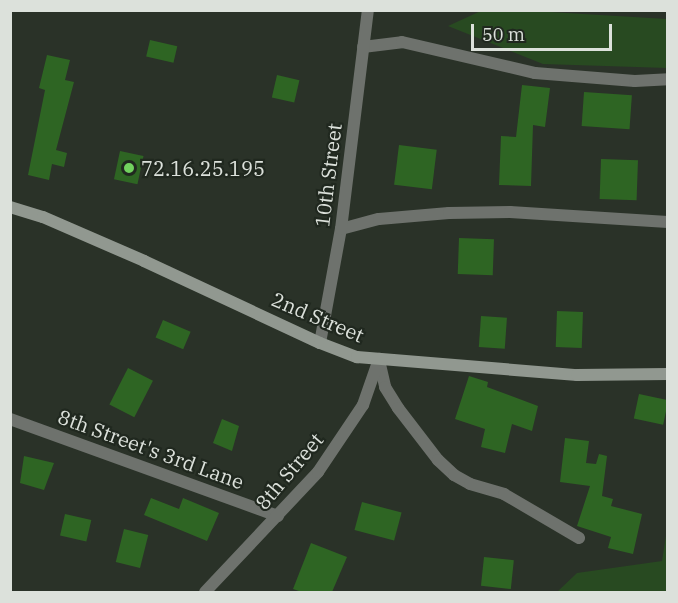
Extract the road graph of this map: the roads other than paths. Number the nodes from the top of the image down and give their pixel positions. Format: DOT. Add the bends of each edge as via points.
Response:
graph roads {
  1 [pos="368,10"];
  2 [pos="363,47"];
  3 [pos="668,79"];
  4 [pos="10,207"];
  5 [pos="668,222"];
  6 [pos="341,229"];
  7 [pos="320,343"];
  8 [pos="379,359"];
  9 [pos="668,374"];
  10 [pos="10,419"];
  11 [pos="278,516"];
  12 [pos="579,538"];
  13 [pos="205,592"];
  1 -- 2 [label="street, 10th Street"];
  2 -- 3 [label="street" via="402,42 535,73 635,81"];
  2 -- 6 [label="street, 10th Street"];
  4 -- 7 [label="main road, 2nd Street" via="43,217 144,261"];
  5 -- 6 [label="street" via="510,212 449,213 379,219"];
  6 -- 7 [label="street, 10th Street"];
  7 -- 8 [label="main road, 2nd Street" via="357,357"];
  8 -- 9 [label="main road, 2nd Street" via="577,375"];
  8 -- 11 [label="street, 8th Street" via="363,405 345,436"];
  8 -- 12 [label="street" via="385,387 398,408 454,475 504,494"];
  10 -- 11 [label="street, 8th Street's 3rd Lane"];
  11 -- 13 [label="street, 8th Street"];
}
